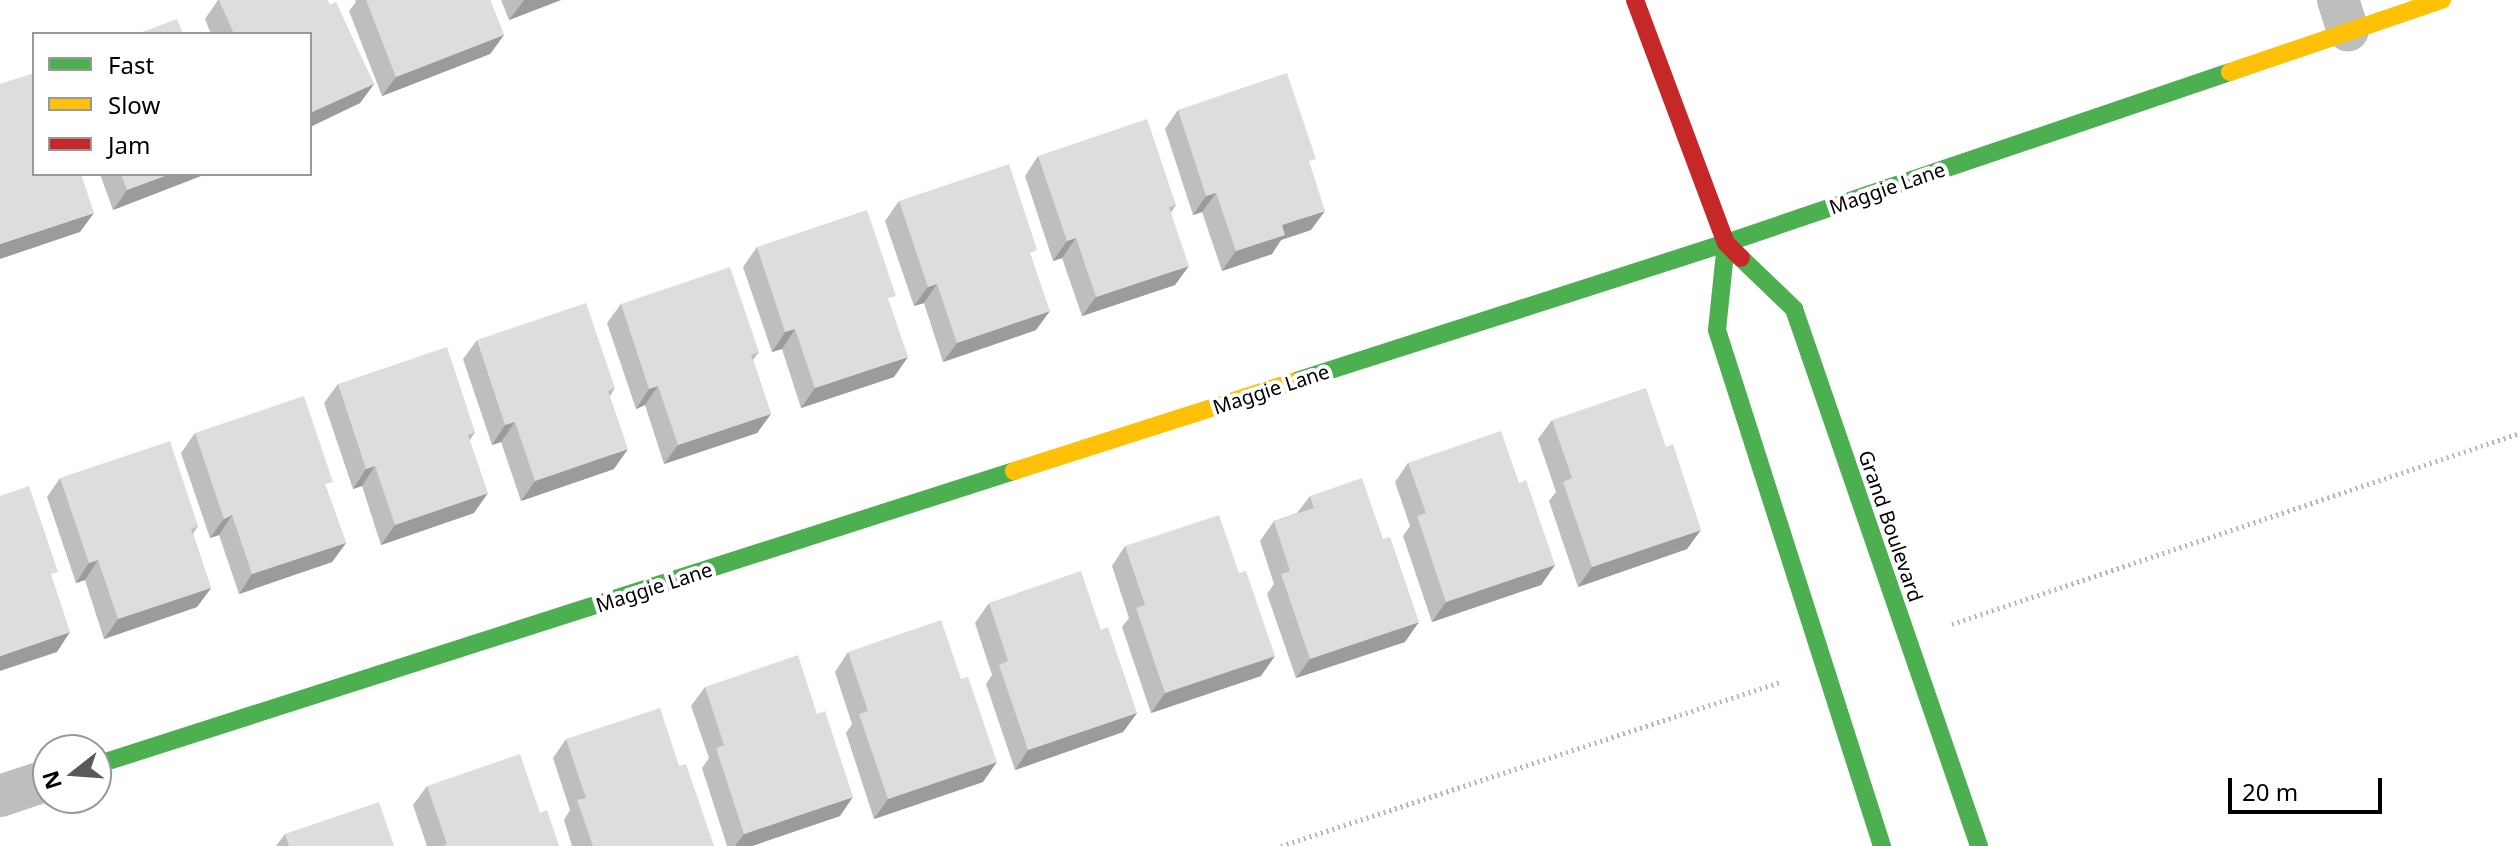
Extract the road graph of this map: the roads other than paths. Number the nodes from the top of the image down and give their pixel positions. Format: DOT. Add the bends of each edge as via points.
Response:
graph roads {
  1 [pos="1635,0"];
  2 [pos="2442,0"];
  3 [pos="2343,15"];
  4 [pos="1726,243"];
  5 [pos="112,760"];
  6 [pos="32,785"];
  7 [pos="0,796"];
  8 [pos="1882,846"];
  9 [pos="1979,846"];
  1 -- 4 [label="street, Grand Boulevard"];
  2 -- 3 [label="street, Maggie Lane"];
  3 -- 4 [label="street, Maggie Lane"];
  4 -- 5 [label="street, Maggie Lane"];
  4 -- 8 [label="street, Grand Boulevard" via="1717,330"];
  4 -- 9 [label="street, Grand Boulevard" via="1794,309"];
  6 -- 7 [label="street"];
}
